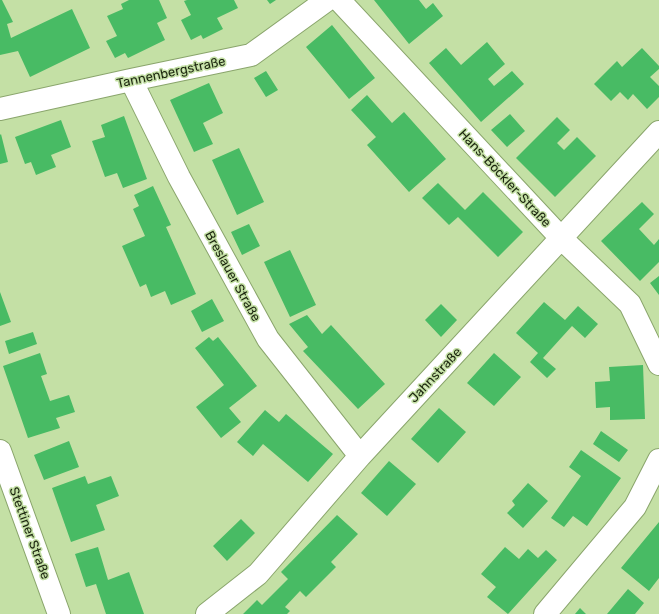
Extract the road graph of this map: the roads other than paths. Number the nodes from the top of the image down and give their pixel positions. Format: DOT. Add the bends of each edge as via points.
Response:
graph roads {
  1 [pos="327,0"];
  2 [pos="339,0"];
  3 [pos="131,80"];
  4 [pos="0,109"];
  5 [pos="659,132"];
  6 [pos="562,239"];
  7 [pos="659,364"];
  8 [pos="0,452"];
  9 [pos="360,456"];
  10 [pos="659,460"];
  11 [pos="59,614"];
  12 [pos="207,614"];
  13 [pos="545,614"];
  1 -- 3 [label="street, Tannenbergstraße" via="251,55"];
  2 -- 6 [label="street, Hans-Böckler-Straße"];
  3 -- 4 [label="street, Tannenbergstraße"];
  3 -- 9 [label="street, Breslauer Straße" via="179,178 268,339"];
  5 -- 6 [label="street, Jahnstraße"];
  6 -- 7 [label="street, Hans-Böckler-Straße" via="630,304"];
  6 -- 9 [label="street, Jahnstraße"];
  8 -- 11 [label="street, Stettiner Straße"];
  9 -- 12 [label="street, Jahnstraße" via="258,574"];
  10 -- 13 [label="street" via="635,507"];
}
